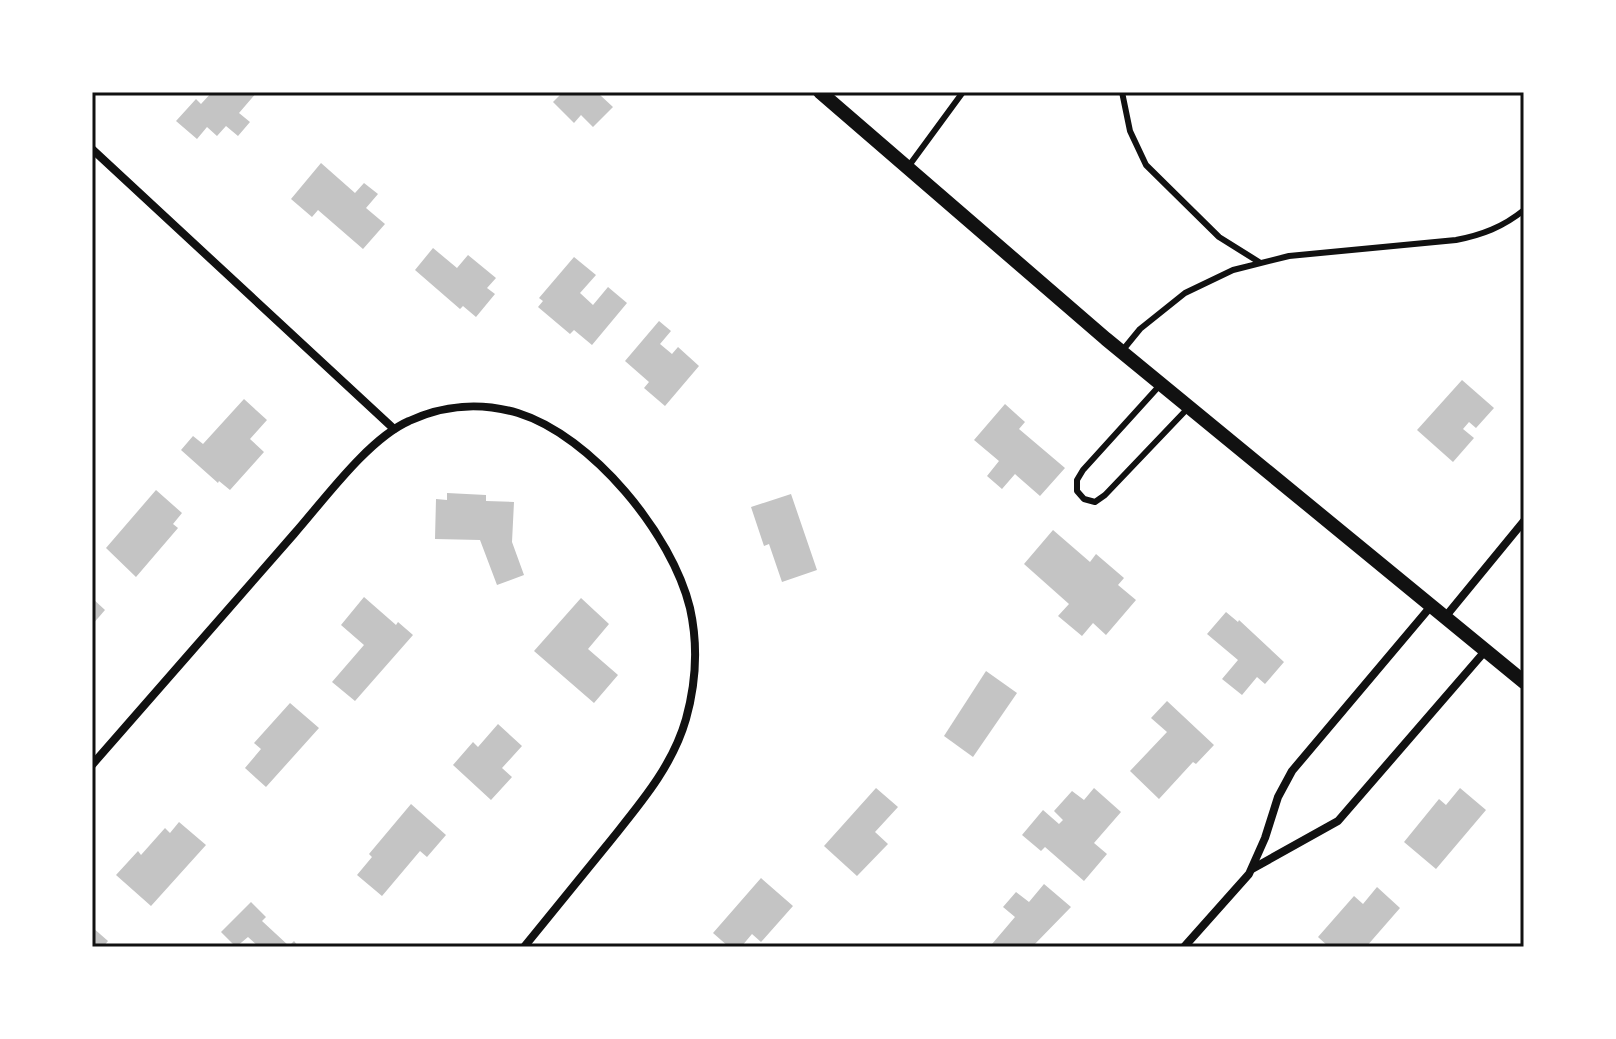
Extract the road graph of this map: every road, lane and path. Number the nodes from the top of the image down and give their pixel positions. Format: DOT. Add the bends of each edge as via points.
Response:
graph roads {
  1 [pos="820,92"];
  2 [pos="963,92"];
  3 [pos="1122,92"];
  4 [pos="92,149"];
  5 [pos="908,167"];
  6 [pos="1524,210"];
  7 [pos="1259,262"];
  8 [pos="1121,352"];
  9 [pos="1161,384"];
  10 [pos="1189,407"];
  11 [pos="394,429"];
  12 [pos="1524,521"];
  13 [pos="1432,604"];
  14 [pos="1446,616"];
  15 [pos="1486,650"];
  16 [pos="1524,682"];
  17 [pos="92,765"];
  18 [pos="1251,869"];
  19 [pos="524,947"];
  20 [pos="1184,947"];
  1 -- 5 [label="street"];
  2 -- 5 [label="lane"];
  3 -- 7 [label="lane" via="1130,131 1146,165 1219,237"];
  4 -- 11 [label="street"];
  5 -- 8 [label="street"];
  6 -- 7 [label="lane" via="1477,236"];
  7 -- 8 [label="lane" via="1185,293 1140,329"];
  8 -- 9 [label="street"];
  9 -- 10 [label="street"];
  9 -- 10 [label="lane" via="1083,470 1077,491 1084,499 1095,502 1105,495"];
  10 -- 13 [label="street"];
  11 -- 17 [label="street" via="353,467"];
  11 -- 19 [label="street" via="459,406 519,413 567,439 625,491 671,555 690,608 695,663 687,718 669,760 646,797"];
  12 -- 14 [label="street"];
  13 -- 14 [label="street"];
  13 -- 18 [label="street" via="1292,771"];
  14 -- 15 [label="street"];
  15 -- 16 [label="street"];
  15 -- 18 [label="street" via="1338,821"];
  18 -- 20 [label="street"];
}
